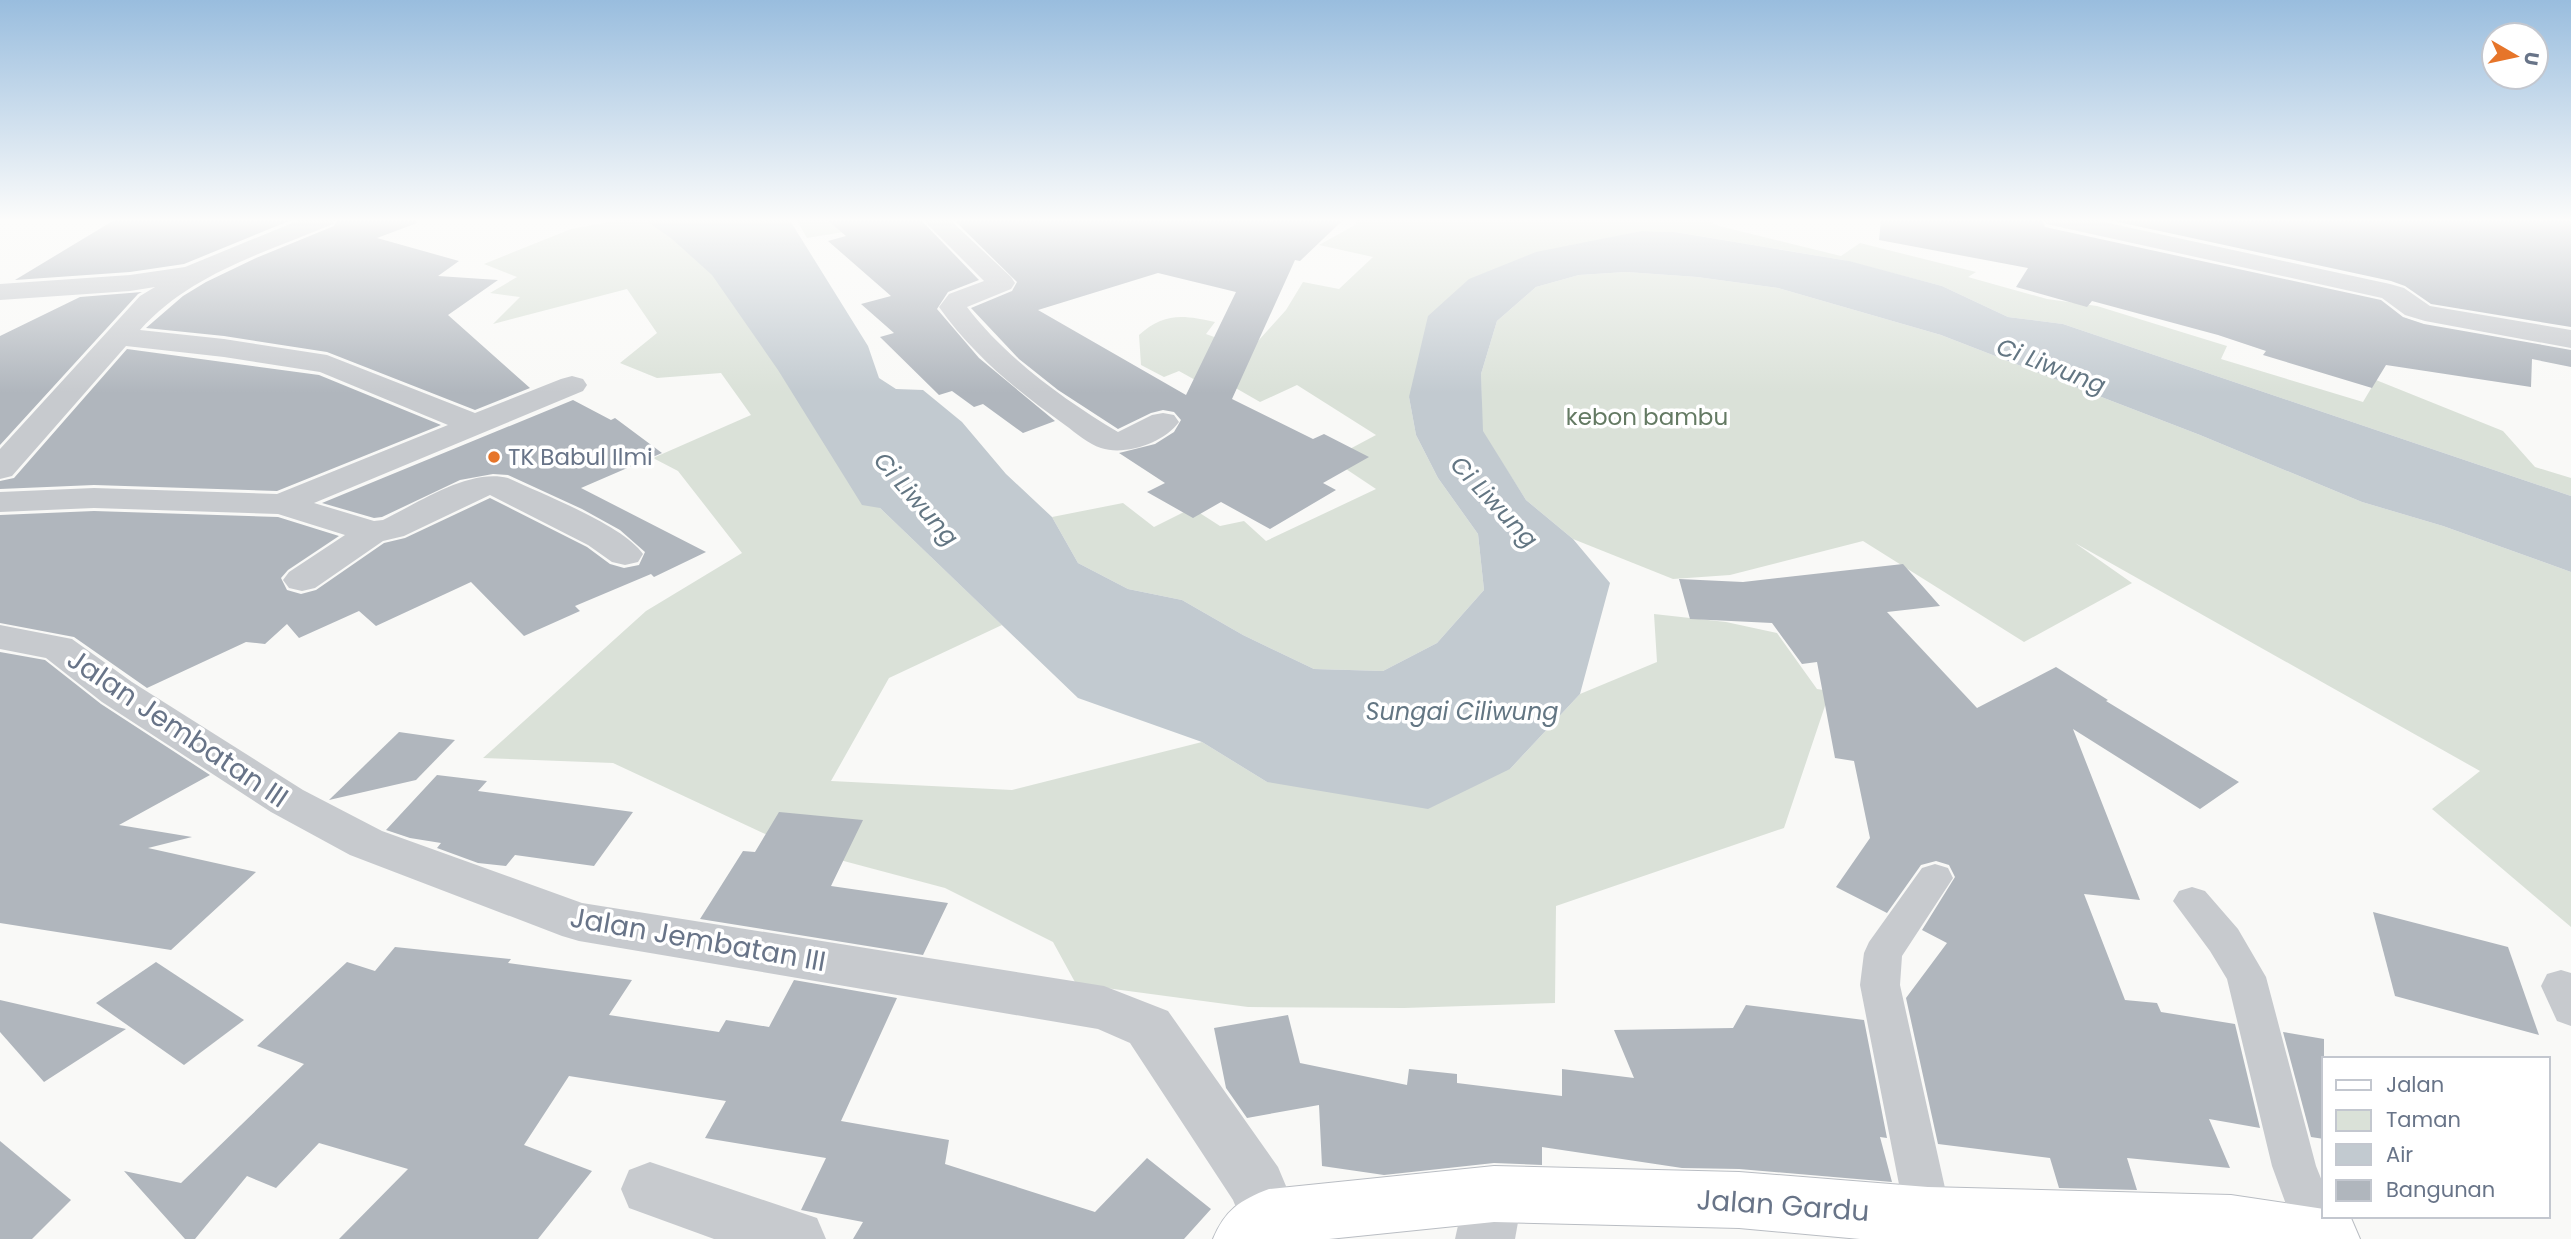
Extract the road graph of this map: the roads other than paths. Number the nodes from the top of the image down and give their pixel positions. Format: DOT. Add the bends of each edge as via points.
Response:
graph roads {
  1 [pos="167,277"];
  2 [pos="188,277"];
  3 [pos="996,277"];
  4 [pos="2322,277"];
  5 [pos="0,292"];
  6 [pos="120,337"];
  7 [pos="2571,339"];
  8 [pos="572,384"];
  9 [pos="1163,422"];
  10 [pos="476,425"];
  11 [pos="0,469"];
  12 [pos="0,502"];
  13 [pos="281,504"];
  14 [pos="373,532"];
  15 [pos="625,554"];
  16 [pos="302,580"];
  17 [pos="0,637"];
  18 [pos="1935,878"];
  19 [pos="2192,901"];
  20 [pos="650,1189"];
  21 [pos="1928,1214"];
  22 [pos="1489,1217"];
  23 [pos="1832,1224"];
  24 [pos="1256,1228"];
  25 [pos="2325,1238"];
  26 [pos="796,1239"];
  1 -- 5 [label="street"];
  2 -- 6 [label="street" via="150,302"];
  3 -- 9 [label="street" via="1003,283 959,300 953,307 1002,360 1055,404 1109,440 1126,440"];
  4 -- 7 [label="street" via="2390,292 2425,313"];
  6 -- 10 [label="street" via="327,364"];
  6 -- 11 [label="street"];
  8 -- 10 [label="street"];
  10 -- 13 [label="street"];
  12 -- 13 [label="street" via="94,498"];
  13 -- 14 [label="street"];
  14 -- 15 [label="street" via="392,529 484,485 496,485 601,537"];
  14 -- 16 [label="street"];
  17 -- 24 [label="street, Jalan Jembatan III" via="58,648 117,692 286,801 366,843 579,922 1104,1008 1149,1027 1257,1186"];
  18 -- 21 [label="lane" via="1882,953 1880,985"];
  19 -- 25 [label="lane" via="2246,977 2294,1166"];
  20 -- 26 [label="street"];
  21 -- 23 [label="street, Jalan Gardu"];
  21 -- 25 [label="street, Jalan Gardu" via="2231,1224"];
  22 -- 23 [label="street, Jalan Gardu" via="1739,1199"];
  22 -- 24 [label="street, Jalan Gardu"];
}
